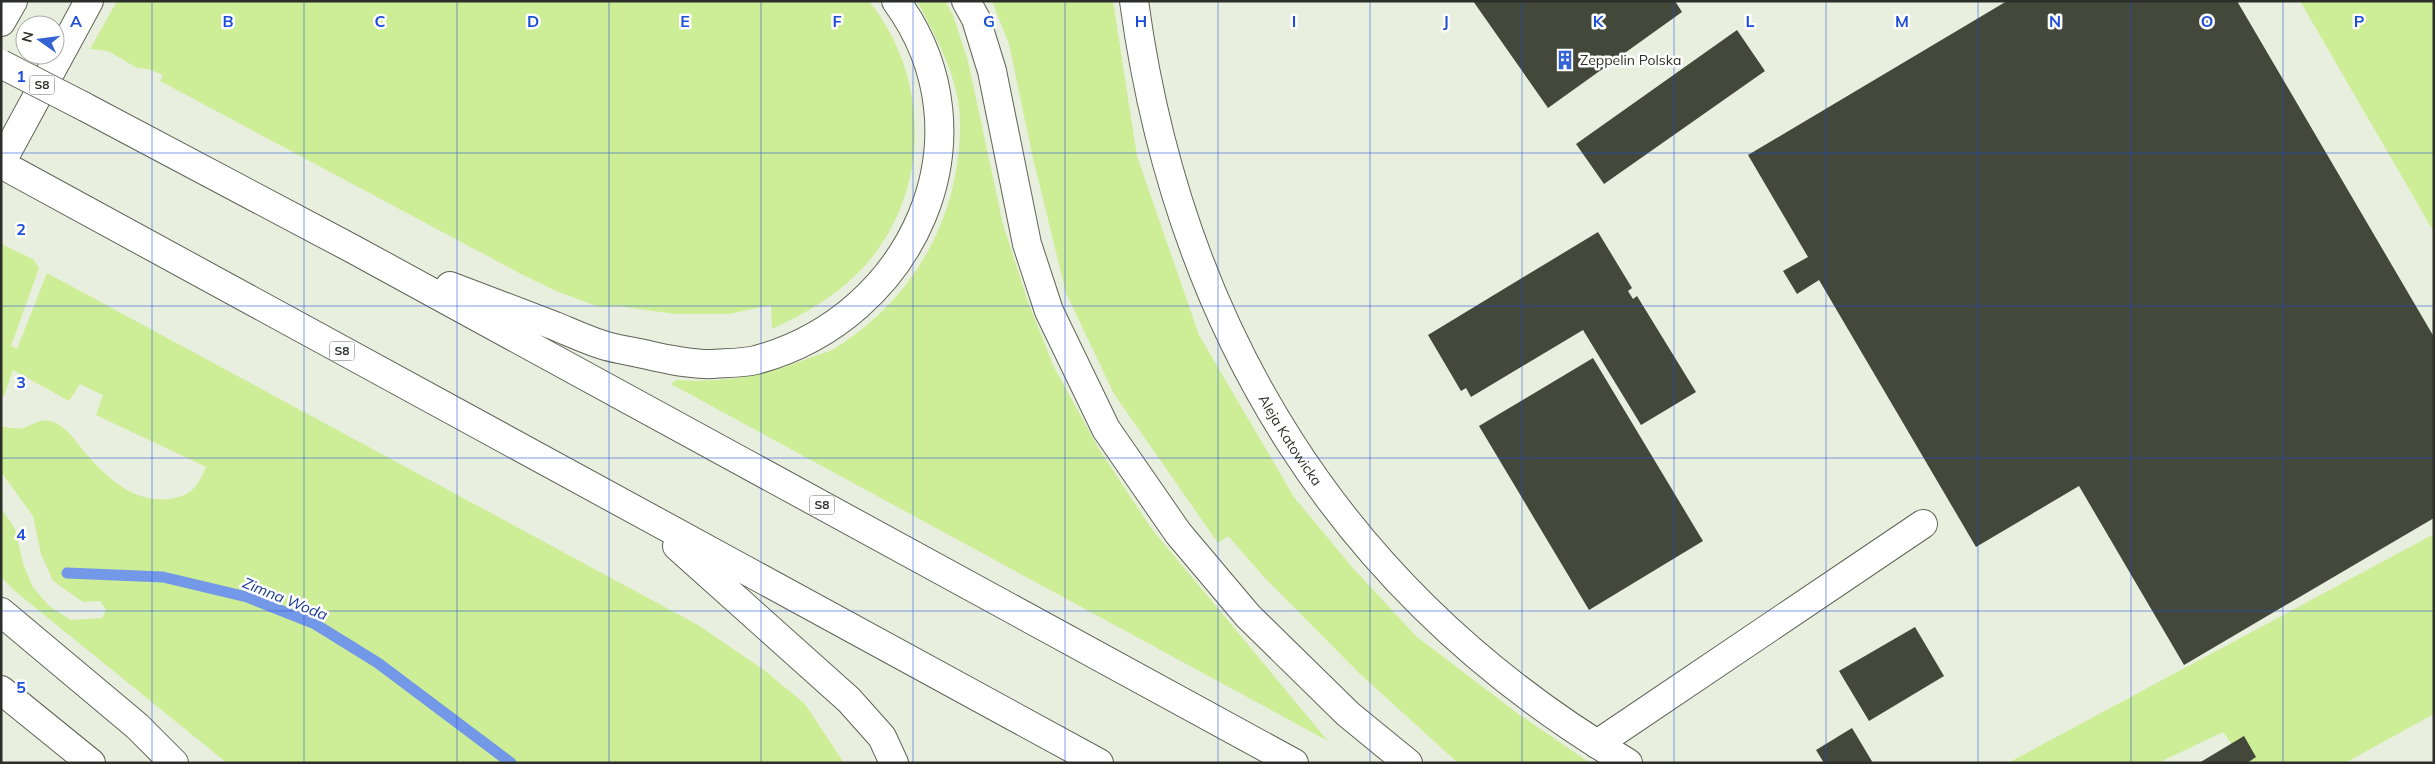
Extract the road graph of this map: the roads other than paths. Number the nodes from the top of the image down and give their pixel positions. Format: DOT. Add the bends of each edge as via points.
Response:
graph roads {
  1 [pos="13,1"];
  2 [pos="89,1"];
  3 [pos="896,1"];
  4 [pos="966,1"];
  5 [pos="1134,1"];
  6 [pos="1,22"];
  7 [pos="1,64"];
  8 [pos="1,164"];
  9 [pos="351,248"];
  10 [pos="644,516"];
  11 [pos="1923,524"];
  12 [pos="1,612"];
  13 [pos="1,690"];
  14 [pos="1597,744"];
  15 [pos="91,763"];
  16 [pos="174,763"];
  17 [pos="894,763"];
  18 [pos="1099,763"];
  19 [pos="1294,763"];
  20 [pos="1408,763"];
  21 [pos="1628,763"];
  1 -- 6 [label="main road"];
  2 -- 8 [label="main road"];
  3 -- 9 [label="main road" via="909,19 925,53 933,86 939,123 938,160 932,189 910,242 863,303 828,330 794,347 754,360 710,364 676,361 614,347"];
  4 -- 20 [label="main road" via="976,19 992,71 1027,244 1046,303 1106,429 1178,533 1248,616 1348,714"];
  5 -- 14 [label="main road, Aleja Katowicka" via="1156,128 1189,239 1242,362 1294,450 1374,555 1429,612 1540,705"];
  7 -- 9 [label="main road, S8, bridge"];
  8 -- 10 [label="main road, S8"];
  9 -- 19 [label="main road, S8"];
  10 -- 17 [label="main road" via="849,700 882,737"];
  10 -- 18 [label="main road, S8"];
  11 -- 14 [label="main road"];
  12 -- 16 [label="main road" via="137,726"];
  13 -- 15 [label="main road"];
  14 -- 21 [label="main road, Aleja Katowicka"];
}
